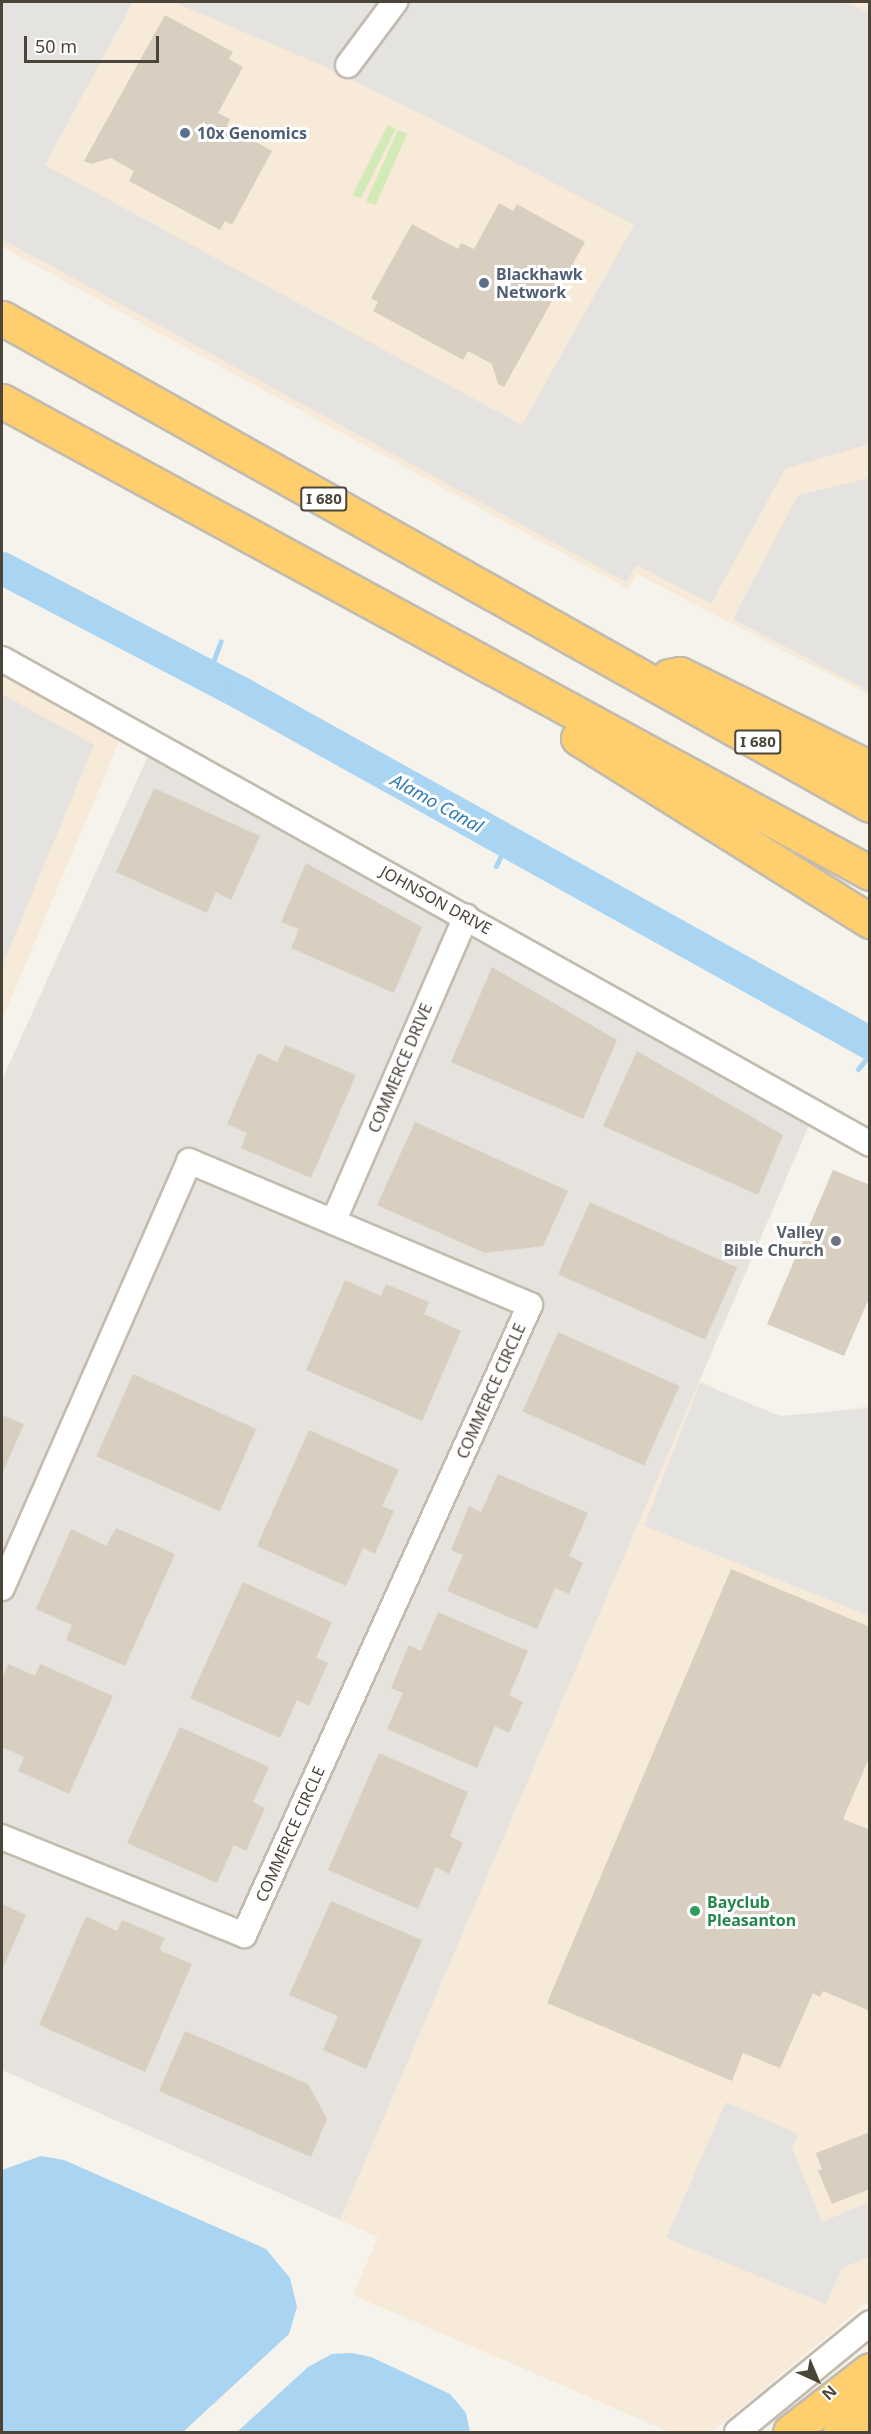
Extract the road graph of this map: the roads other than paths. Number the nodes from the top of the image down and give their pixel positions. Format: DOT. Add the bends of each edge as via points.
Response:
graph roads {
  1 [pos="395,2"];
  2 [pos="348,65"];
  3 [pos="2,318"];
  4 [pos="2,401"];
  5 [pos="2,659"];
  6 [pos="510,678"];
  7 [pos="646,679"];
  8 [pos="870,768"];
  9 [pos="870,806"];
  10 [pos="870,873"];
  11 [pos="466,916"];
  12 [pos="870,921"];
  13 [pos="870,1144"];
  14 [pos="334,1220"];
  15 [pos="2,1588"];
  16 [pos="2,1837"];
  17 [pos="870,2323"];
  18 [pos="870,2370"];
  19 [pos="870,2378"];
  20 [pos="870,2410"];
  21 [pos="737,2433"];
  22 [pos="790,2433"];
  23 [pos="819,2433"];
  24 [pos="840,2433"];
  1 -- 2 [label="street"];
  3 -- 7 [label="highway, I 680"];
  4 -- 6 [label="highway"];
  5 -- 11 [label="street, JOHNSON DRIVE"];
  6 -- 10 [label="highway"];
  6 -- 12 [label="highway" via="518,700"];
  7 -- 8 [label="highway" via="680,674"];
  7 -- 9 [label="highway, I 680"];
  11 -- 13 [label="street, JOHNSON DRIVE"];
  11 -- 14 [label="street, COMMERCE DRIVE"];
  14 -- 15 [label="street, COMMERCE CIRCLE" via="189,1161"];
  14 -- 16 [label="street, COMMERCE CIRCLE" via="530,1305 244,1935"];
  17 -- 21 [label="street"];
  18 -- 22 [label="highway"];
  19 -- 23 [label="highway"];
  20 -- 24 [label="highway"];
}
